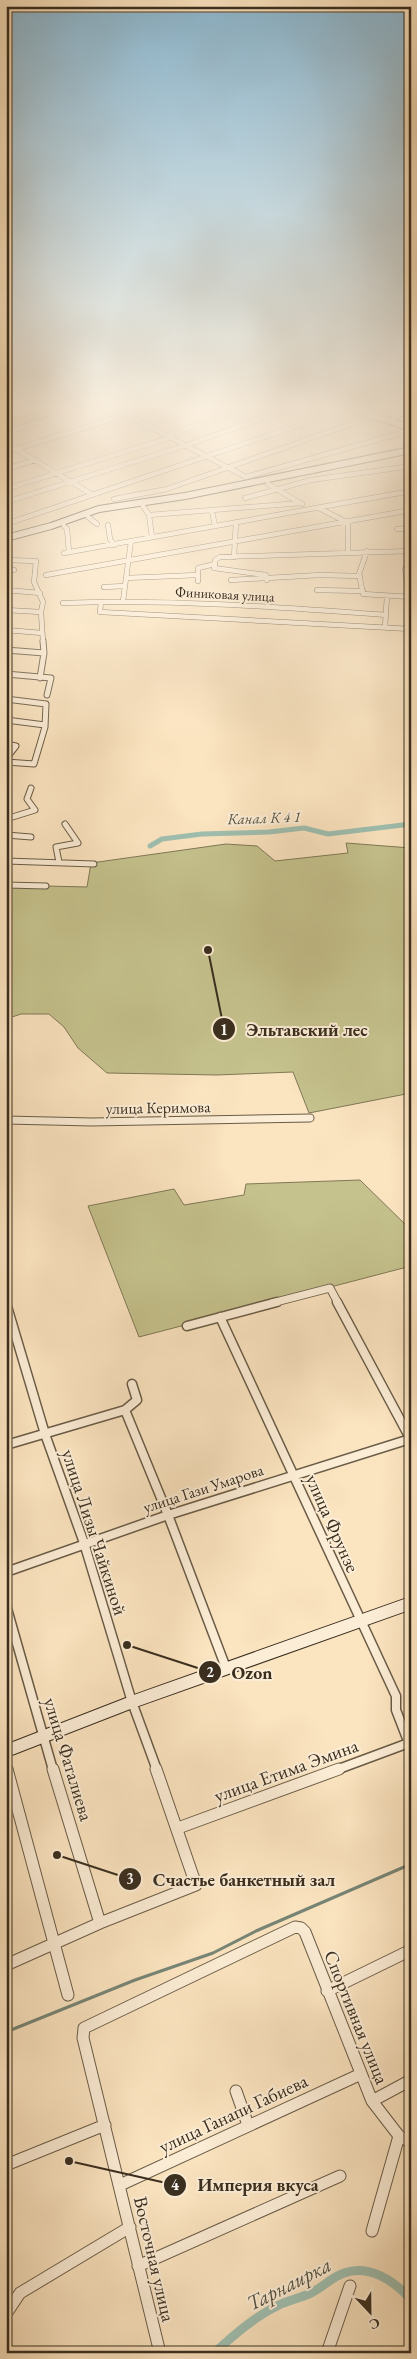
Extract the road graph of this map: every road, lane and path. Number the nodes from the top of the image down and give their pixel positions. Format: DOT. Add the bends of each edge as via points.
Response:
graph roads {
  1 [pos="68,520"];
  2 [pos="80,520"];
  3 [pos="92,520"];
  4 [pos="150,520"];
  5 [pos="214,520"];
  6 [pos="247,520"];
  7 [pos="342,520"];
  8 [pos="362,520"];
  9 [pos="236,522"];
  10 [pos="348,523"];
  11 [pos="97,524"];
  12 [pos="108,525"];
  13 [pos="64,526"];
  14 [pos="216,526"];
  15 [pos="411,528"];
  16 [pos="397,529"];
  17 [pos="152,537"];
  18 [pos="6,538"];
  19 [pos="130,541"];
  20 [pos="234,542"];
  21 [pos="6,543"];
  22 [pos="114,545"];
  23 [pos="348,551"];
  24 [pos="367,551"];
  25 [pos="411,551"];
  26 [pos="234,557"];
  27 [pos="6,560"];
  28 [pos="128,560"];
  29 [pos="215,564"];
  30 [pos="6,569"];
  31 [pos="405,569"];
  32 [pos="14,570"];
  33 [pos="46,575"];
  34 [pos="360,576"];
  35 [pos="126,578"];
  36 [pos="231,580"];
  37 [pos="267,580"];
  38 [pos="104,586"];
  39 [pos="124,586"];
  40 [pos="6,590"];
  41 [pos="318,590"];
  42 [pos="363,592"];
  43 [pos="40,593"];
  44 [pos="387,596"];
  45 [pos="410,597"];
  46 [pos="101,602"];
  47 [pos="123,602"];
  48 [pos="64,603"];
  49 [pos="6,610"];
  50 [pos="41,612"];
  51 [pos="386,615"];
  52 [pos="385,627"];
  53 [pos="411,629"];
  54 [pos="6,630"];
  55 [pos="42,633"];
  56 [pos="6,650"];
  57 [pos="44,653"];
  58 [pos="6,674"];
  59 [pos="40,678"];
  60 [pos="47,695"];
  61 [pos="6,699"];
  62 [pos="6,720"];
  63 [pos="45,725"];
  64 [pos="6,744"];
  65 [pos="6,761"];
  66 [pos="31,788"];
  67 [pos="6,819"];
  68 [pos="65,824"];
  69 [pos="6,835"];
  70 [pos="31,837"];
  71 [pos="6,860"];
  72 [pos="59,862"];
  73 [pos="94,864"];
  74 [pos="6,885"];
  75 [pos="46,886"];
  76 [pos="310,1118"];
  77 [pos="6,1120"];
  78 [pos="6,1303"];
  79 [pos="220,1317"];
  80 [pos="187,1326"];
  81 [pos="132,1384"];
  82 [pos="125,1410"];
  83 [pos="45,1434"];
  84 [pos="410,1440"];
  85 [pos="6,1445"];
  86 [pos="294,1474"];
  87 [pos="168,1515"];
  88 [pos="84,1543"];
  89 [pos="6,1572"];
  90 [pos="411,1603"];
  91 [pos="6,1605"];
  92 [pos="360,1620"];
  93 [pos="226,1668"];
  94 [pos="132,1702"];
  95 [pos="43,1737"];
  96 [pos="406,1744"];
  97 [pos="6,1751"];
  98 [pos="6,1764"];
  99 [pos="178,1828"];
  100 [pos="100,1923"];
  101 [pos="54,1943"];
  102 [pos="411,1950"];
  103 [pos="6,1965"];
  104 [pos="327,1991"];
  105 [pos="68,1995"];
  106 [pos="84,2028"];
  107 [pos="361,2074"];
  108 [pos="411,2080"];
  109 [pos="236,2092"];
  110 [pos="372,2101"];
  111 [pos="105,2125"];
  112 [pos="248,2125"];
  113 [pos="399,2136"];
  114 [pos="411,2142"];
  115 [pos="6,2165"];
  116 [pos="340,2176"];
  117 [pos="120,2185"];
  118 [pos="130,2227"];
  119 [pos="372,2231"];
  120 [pos="138,2266"];
  121 [pos="350,2286"];
  122 [pos="6,2314"];
  123 [pos="160,2353"];
  124 [pos="327,2353"];
  1 -- 18 [label="main road"];
  2 -- 13 [label="main road"];
  3 -- 11 [label="street"];
  4 -- 17 [label="street"];
  5 -- 14 [label="street"];
  6 -- 9 [label="street"];
  7 -- 10 [label="street"];
  8 -- 10 [label="street"];
  9 -- 14 [label="street"];
  9 -- 20 [label="street"];
  10 -- 20 [label="street"];
  10 -- 23 [label="street"];
  12 -- 22 [label="street"];
  13 -- 21 [label="main road"];
  13 -- 22 [label="street" via="67,529 67,553"];
  14 -- 17 [label="street"];
  15 -- 16 [label="street"];
  17 -- 19 [label="street"];
  19 -- 22 [label="street"];
  19 -- 28 [label="street"];
  20 -- 26 [label="street"];
  20 -- 28 [label="street"];
  23 -- 24 [label="street"];
  23 -- 26 [label="street"];
  24 -- 25 [label="street"];
  24 -- 34 [label="street"];
  26 -- 29 [label="street" via="220,557"];
  27 -- 43 [label="street" via="36,561 34,582"];
  28 -- 33 [label="street"];
  28 -- 35 [label="street"];
  29 -- 35 [label="street" via="198,568 198,578"];
  29 -- 37 [label="street" via="214,568 266,575"];
  30 -- 32 [label="street"];
  31 -- 45 [label="street"];
  34 -- 37 [label="street" via="320,575"];
  34 -- 42 [label="street"];
  35 -- 39 [label="street"];
  36 -- 37 [label="street"];
  38 -- 39 [label="street"];
  39 -- 47 [label="street"];
  40 -- 43 [label="street"];
  41 -- 42 [label="street"];
  42 -- 44 [label="street"];
  43 -- 50 [label="street" via="43,602"];
  44 -- 45 [label="street"];
  44 -- 51 [label="street"];
  46 -- 47 [label="street, Финиковая улица"];
  46 -- 48 [label="street, Финиковая улица"];
  46 -- 52 [label="street" via="100,612"];
  47 -- 51 [label="street, Финиковая улица" via="232,604"];
  49 -- 50 [label="street"];
  50 -- 55 [label="street"];
  51 -- 52 [label="street"];
  52 -- 53 [label="street"];
  54 -- 55 [label="street"];
  55 -- 57 [label="street"];
  56 -- 57 [label="street"];
  57 -- 59 [label="street"];
  58 -- 59 [label="street"];
  59 -- 60 [label="street" via="51,678"];
  61 -- 63 [label="street" via="46,704"];
  62 -- 63 [label="street"];
  63 -- 65 [label="street" via="34,764"];
  64 -- 65 [label="street" via="16,746"];
  66 -- 67 [label="street" via="27,799 35,810"];
  68 -- 72 [label="street" via="78,843 56,847"];
  69 -- 70 [label="street"];
  71 -- 72 [label="street"];
  72 -- 73 [label="street"];
  74 -- 75 [label="street"];
  76 -- 77 [label="street, улица Керимова" via="92,1122"];
  78 -- 83 [label="street, улица Лизы Чайкиной"];
  79 -- 80 [label="street"];
  79 -- 84 [label="street" via="330,1288"];
  79 -- 86 [label="street, улица Фрунзе"];
  81 -- 82 [label="street" via="137,1400"];
  82 -- 83 [label="street"];
  82 -- 87 [label="street"];
  83 -- 85 [label="street"];
  83 -- 88 [label="street, улица Лизы Чайкиной"];
  84 -- 86 [label="street, улица Гази Умарова"];
  86 -- 87 [label="street, улица Гази Умарова"];
  86 -- 92 [label="street, улица Фрунзе"];
  87 -- 88 [label="street, улица Гази Умарова"];
  87 -- 93 [label="street"];
  88 -- 89 [label="street, улица Гази Умарова"];
  88 -- 94 [label="street, улица Лизы Чайкиной"];
  90 -- 92 [label="main road"];
  91 -- 95 [label="street, улица Фаталиева"];
  92 -- 93 [label="main road"];
  92 -- 96 [label="street, улица Фрунзе" via="396,1696 396,1710"];
  93 -- 94 [label="main road"];
  94 -- 95 [label="main road"];
  94 -- 99 [label="street, улица Лизы Чайкиной"];
  95 -- 97 [label="main road"];
  95 -- 100 [label="street, улица Фаталиева"];
  96 -- 99 [label="street, улица Етима Эмина"];
  98 -- 101 [label="street"];
  99 -- 100 [label="street, улица Лизы Чайкиной" via="196,1885"];
  100 -- 101 [label="street"];
  101 -- 103 [label="street"];
  101 -- 105 [label="street"];
  102 -- 104 [label="street"];
  104 -- 106 [label="street, Спортивная улица" via="305,1932 295,1927"];
  104 -- 107 [label="street, Спортивная улица"];
  106 -- 111 [label="street, Восточная улица" via="83,2038"];
  107 -- 110 [label="street, Спортивная улица"];
  107 -- 112 [label="street, улица Ганапи Габиева"];
  108 -- 110 [label="street"];
  109 -- 112 [label="street"];
  110 -- 113 [label="street, Спортивная улица"];
  111 -- 115 [label="street"];
  111 -- 117 [label="street, Восточная улица"];
  112 -- 117 [label="street, улица Ганапи Габиева"];
  113 -- 114 [label="street, Спортивная улица"];
  113 -- 119 [label="street"];
  116 -- 120 [label="street"];
  117 -- 118 [label="street, Восточная улица"];
  118 -- 120 [label="street, Восточная улица"];
  118 -- 122 [label="street" via="20,2293"];
  120 -- 123 [label="street, Восточная улица"];
  121 -- 124 [label="street"];
}
